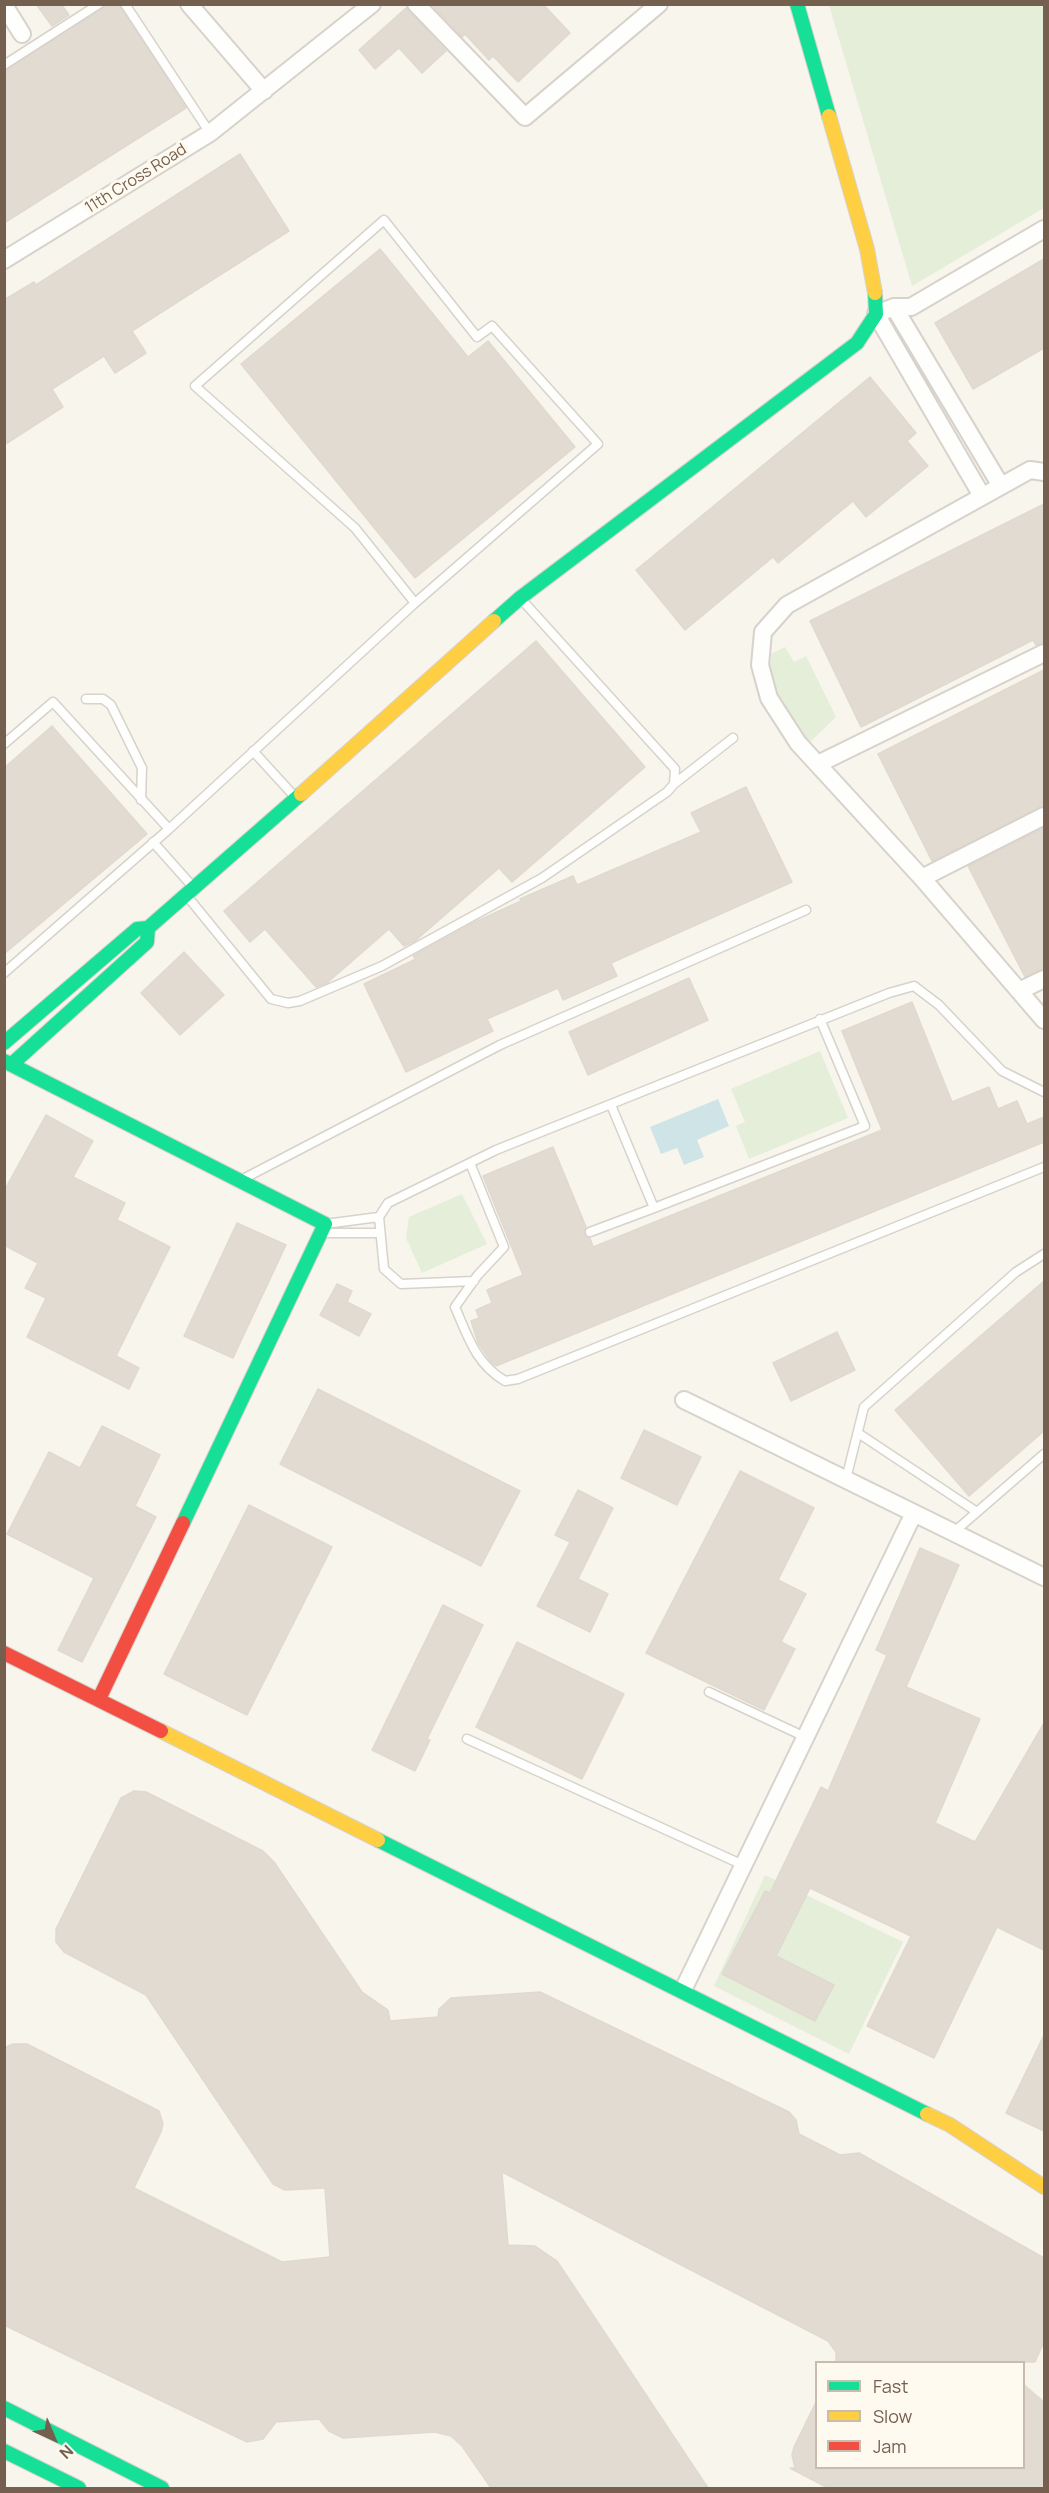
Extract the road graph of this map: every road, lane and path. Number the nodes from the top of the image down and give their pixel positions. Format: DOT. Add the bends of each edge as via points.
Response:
graph roads {
  1 [pos="4,4"];
  2 [pos="99,4"];
  3 [pos="125,4"];
  4 [pos="189,4"];
  5 [pos="372,4"];
  6 [pos="416,4"];
  7 [pos="659,4"];
  8 [pos="796,4"];
  9 [pos="22,34"];
  10 [pos="4,64"];
  11 [pos="264,91"];
  12 [pos="210,133"];
  13 [pos="1044,229"];
  14 [pos="4,260"];
  15 [pos="894,306"];
  16 [pos="876,314"];
  17 [pos="959,419"];
  18 [pos="943,430"];
  19 [pos="1044,472"];
  20 [pos="1001,486"];
  21 [pos="982,496"];
  22 [pos="520,598"];
  23 [pos="415,603"];
  24 [pos="1044,653"];
  25 [pos="86,699"];
  26 [pos="733,738"];
  27 [pos="4,744"];
  28 [pos="254,751"];
  29 [pos="818,764"];
  30 [pos="674,784"];
  31 [pos="296,798"];
  32 [pos="141,800"];
  33 [pos="1044,816"];
  34 [pos="168,829"];
  35 [pos="153,842"];
  36 [pos="922,878"];
  37 [pos="190,892"];
  38 [pos="806,910"];
  39 [pos="148,928"];
  40 [pos="4,973"];
  41 [pos="1044,979"];
  42 [pos="1020,991"];
  43 [pos="1042,1015"];
  44 [pos="820,1019"];
  45 [pos="4,1043"];
  46 [pos="8,1063"];
  47 [pos="1044,1092"];
  48 [pos="611,1105"];
  49 [pos="470,1163"];
  50 [pos="1044,1167"];
  51 [pos="240,1180"];
  52 [pos="654,1208"];
  53 [pos="379,1217"];
  54 [pos="322,1229"];
  55 [pos="590,1232"];
  56 [pos="380,1233"];
  57 [pos="1044,1254"];
  58 [pos="474,1281"];
  59 [pos="684,1400"];
  60 [pos="858,1432"];
  61 [pos="1044,1454"];
  62 [pos="846,1479"];
  63 [pos="977,1512"];
  64 [pos="914,1513"];
  65 [pos="954,1532"];
  66 [pos="1044,1577"];
  67 [pos="4,1653"];
  68 [pos="709,1692"];
  69 [pos="99,1699"];
  70 [pos="803,1736"];
  71 [pos="467,1739"];
  72 [pos="743,1865"];
  73 [pos="682,1990"];
  74 [pos="1044,2187"];
  75 [pos="4,2408"];
  76 [pos="4,2451"];
  77 [pos="79,2488"];
  78 [pos="162,2488"];
  1 -- 9 [label="street"];
  2 -- 10 [label="lane"];
  3 -- 12 [label="lane"];
  4 -- 11 [label="street"];
  5 -- 11 [label="street, 11th Cross Road"];
  6 -- 7 [label="street" via="525,117"];
  8 -- 16 [label="street" via="867,249"];
  11 -- 12 [label="street, 11th Cross Road"];
  12 -- 14 [label="street, 11th Cross Road"];
  13 -- 15 [label="street" via="911,307"];
  15 -- 16 [label="street"];
  15 -- 17 [label="street"];
  16 -- 18 [label="street"];
  16 -- 22 [label="street" via="857,343"];
  17 -- 18 [label="street"];
  17 -- 20 [label="street"];
  18 -- 21 [label="street"];
  19 -- 20 [label="street" via="1030,470"];
  20 -- 21 [label="street"];
  21 -- 29 [label="street" via="787,604 763,632 760,665 769,698 798,743"];
  22 -- 30 [label="lane" via="675,770"];
  22 -- 31 [label="street"];
  23 -- 23 [label="lane" via="598,444 492,326 477,337 384,220 195,386 355,528"];
  23 -- 28 [label="lane"];
  24 -- 29 [label="street"];
  25 -- 32 [label="lane" via="103,699 111,705 142,768"];
  26 -- 30 [label="lane"];
  27 -- 32 [label="lane" via="53,702"];
  28 -- 31 [label="lane"];
  28 -- 34 [label="lane"];
  29 -- 36 [label="street"];
  30 -- 37 [label="lane" via="542,878 382,966 300,1001 271,999"];
  31 -- 37 [label="street"];
  32 -- 34 [label="lane"];
  33 -- 36 [label="street"];
  34 -- 35 [label="lane"];
  35 -- 37 [label="lane"];
  35 -- 40 [label="lane"];
  36 -- 42 [label="street"];
  37 -- 39 [label="street"];
  38 -- 51 [label="lane" via="500,1045"];
  39 -- 45 [label="street" via="137,928"];
  39 -- 46 [label="street" via="147,942"];
  41 -- 42 [label="street"];
  42 -- 43 [label="street"];
  44 -- 47 [label="lane" via="914,986 939,1005 1002,1071"];
  44 -- 48 [label="lane"];
  44 -- 52 [label="lane" via="865,1126"];
  46 -- 51 [label="street"];
  48 -- 49 [label="lane"];
  48 -- 52 [label="lane"];
  49 -- 53 [label="lane" via="388,1203"];
  49 -- 58 [label="lane" via="504,1246"];
  50 -- 58 [label="lane" via="511,1380 505,1381 492,1373 476,1355 455,1307"];
  51 -- 54 [label="street"];
  52 -- 55 [label="lane"];
  53 -- 54 [label="lane"];
  53 -- 56 [label="lane"];
  54 -- 56 [label="lane"];
  54 -- 69 [label="street"];
  56 -- 58 [label="lane" via="384,1269 401,1284"];
  57 -- 60 [label="lane" via="1016,1272 885,1386 864,1407"];
  59 -- 62 [label="street"];
  60 -- 62 [label="lane"];
  60 -- 63 [label="lane"];
  61 -- 63 [label="lane"];
  62 -- 64 [label="street"];
  63 -- 65 [label="lane"];
  64 -- 65 [label="street"];
  64 -- 70 [label="street"];
  65 -- 66 [label="street"];
  67 -- 69 [label="street"];
  68 -- 70 [label="lane"];
  69 -- 73 [label="street"];
  70 -- 72 [label="street"];
  71 -- 72 [label="lane"];
  72 -- 73 [label="street"];
  73 -- 74 [label="street" via="950,2125"];
  75 -- 78 [label="street"];
  76 -- 77 [label="street"];
}
